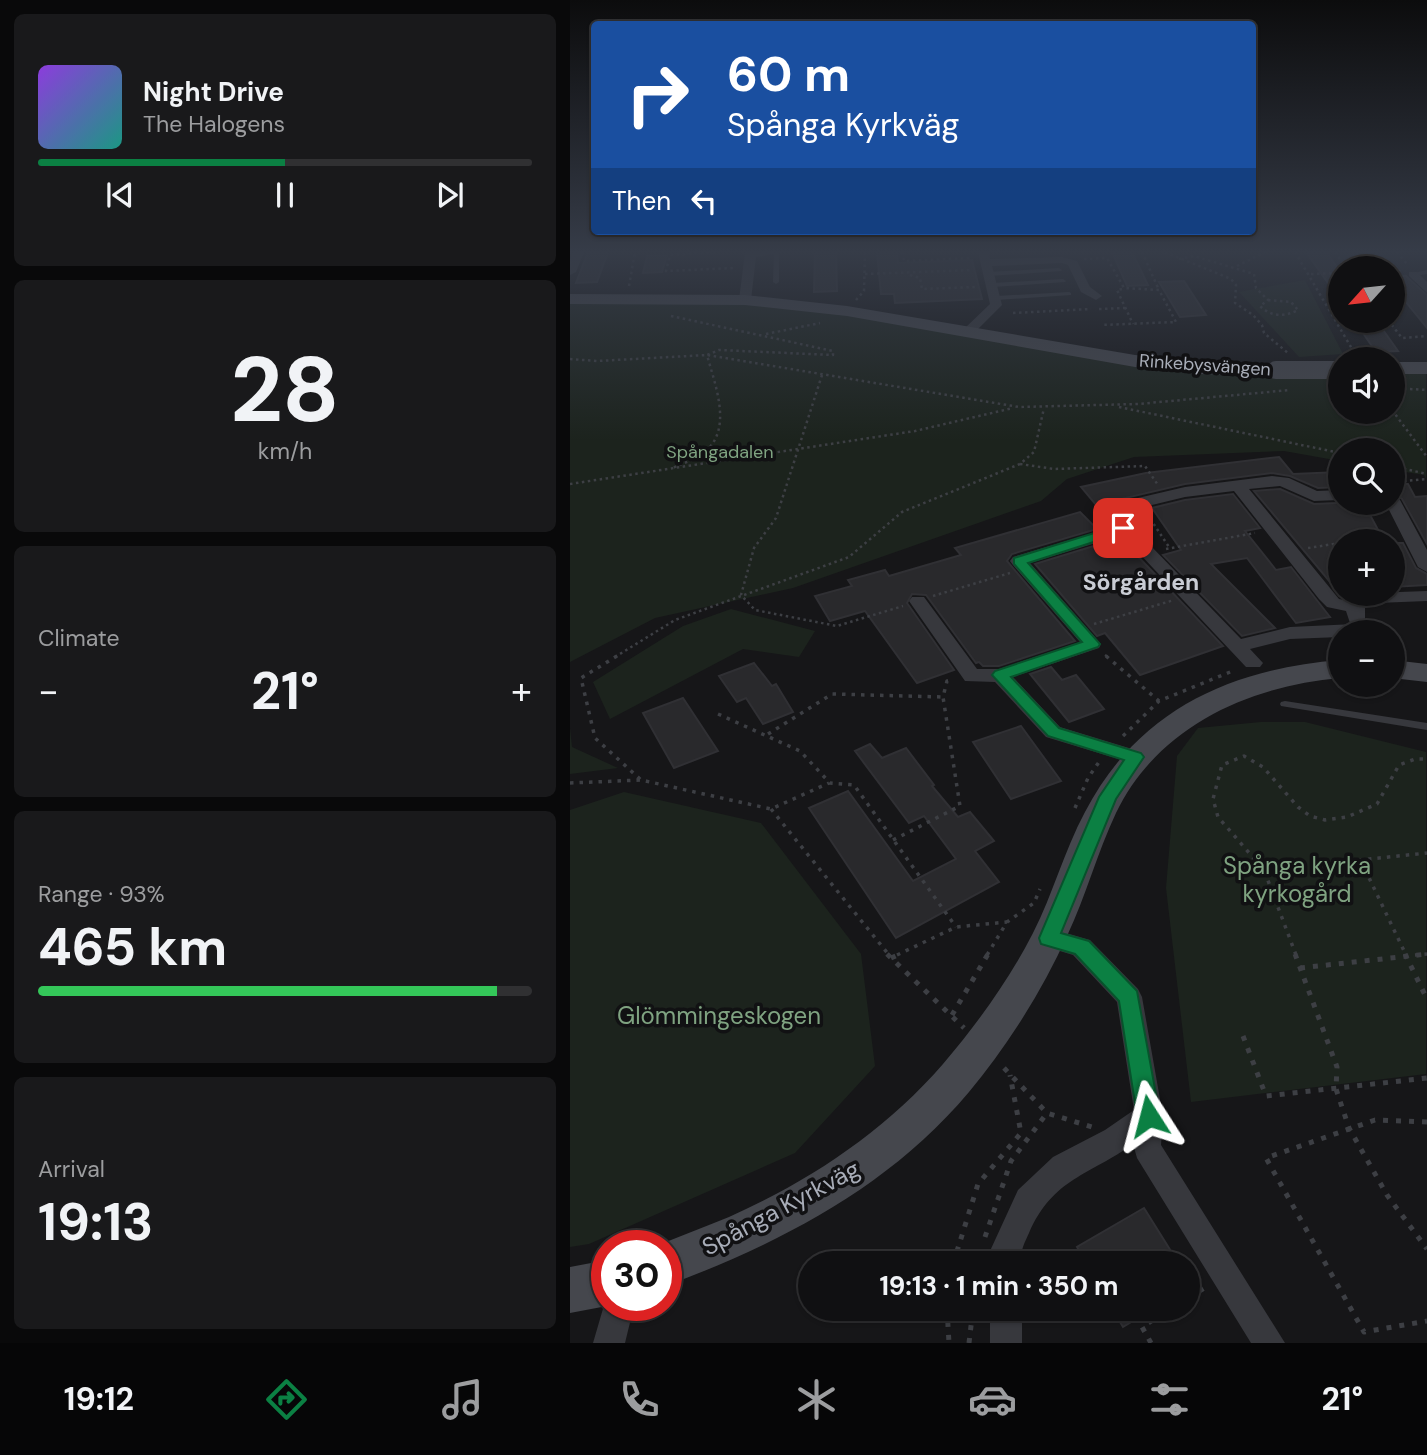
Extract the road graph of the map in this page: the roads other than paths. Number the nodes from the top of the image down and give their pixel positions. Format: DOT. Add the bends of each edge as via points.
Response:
graph roads {
  1 [pos="869,315"];
  2 [pos="986,315"];
  3 [pos="969,331"];
  4 [pos="1405,368"];
  5 [pos="1426,368"];
  6 [pos="1328,370"];
  7 [pos="1238,487"];
  8 [pos="1328,495"];
  9 [pos="1400,515"];
  10 [pos="1123,528"];
  11 [pos="1426,567"];
  12 [pos="1426,596"];
  13 [pos="918,601"];
  14 [pos="1356,608"];
  15 [pos="1357,620"];
  16 [pos="1328,632"];
  17 [pos="1239,646"];
  18 [pos="1253,663"];
  19 [pos="1328,671"];
  20 [pos="1405,671"];
  21 [pos="1426,673"];
  22 [pos="1000,675"];
  23 [pos="1285,704"];
  24 [pos="1426,727"];
  25 [pos="1135,757"];
  26 [pos="1049,938"];
  27 [pos="1149,1116"];
  28 [pos="1005,1251"];
  29 [pos="682,1258"];
  30 [pos="591,1286"];
  31 [pos="570,1290"];
  32 [pos="614,1321"];
  33 [pos="1006,1321"];
  34 [pos="609,1343"];
  35 [pos="1006,1343"];
  36 [pos="1268,1343"];
  1 -- 3 [label="street, Rinkebysvängen"];
  2 -- 3 [label="street"];
  3 -- 6 [label="street, Rinkebysvängen, bridge" via="1199,368"];
  4 -- 5 [label="street"];
  7 -- 8 [label="street" via="1283,481 1314,496"];
  7 -- 10 [label="street" via="1114,508 1110,513"];
  7 -- 14 [label="street" via="1325,596 1333,603"];
  9 -- 11 [label="street"];
  10 -- 17 [label="street"];
  10 -- 22 [label="street" via="1019,561 1092,644"];
  12 -- 14 [label="street" via="1375,597"];
  13 -- 22 [label="street" via="972,676"];
  14 -- 15 [label="street"];
  16 -- 17 [label="street" via="1290,633"];
  17 -- 18 [label="street"];
  19 -- 25 [label="street, Spånga Kyrkväg" via="1281,677 1198,707"];
  20 -- 21 [label="street"];
  22 -- 25 [label="street" via="1054,732"];
  23 -- 24 [label="lane"];
  25 -- 26 [label="street, Spånga Kyrkväg" via="1108,797"];
  26 -- 27 [label="street" via="1082,947 1129,997"];
  26 -- 29 [label="street, Spånga Kyrkväg" via="1009,1007 917,1122 850,1177 722,1244"];
  27 -- 28 [label="street" via="1063,1167 1028,1200"];
  27 -- 36 [label="street" via="1147,1148"];
  30 -- 31 [label="street"];
  32 -- 34 [label="street"];
  33 -- 35 [label="street"];
}
